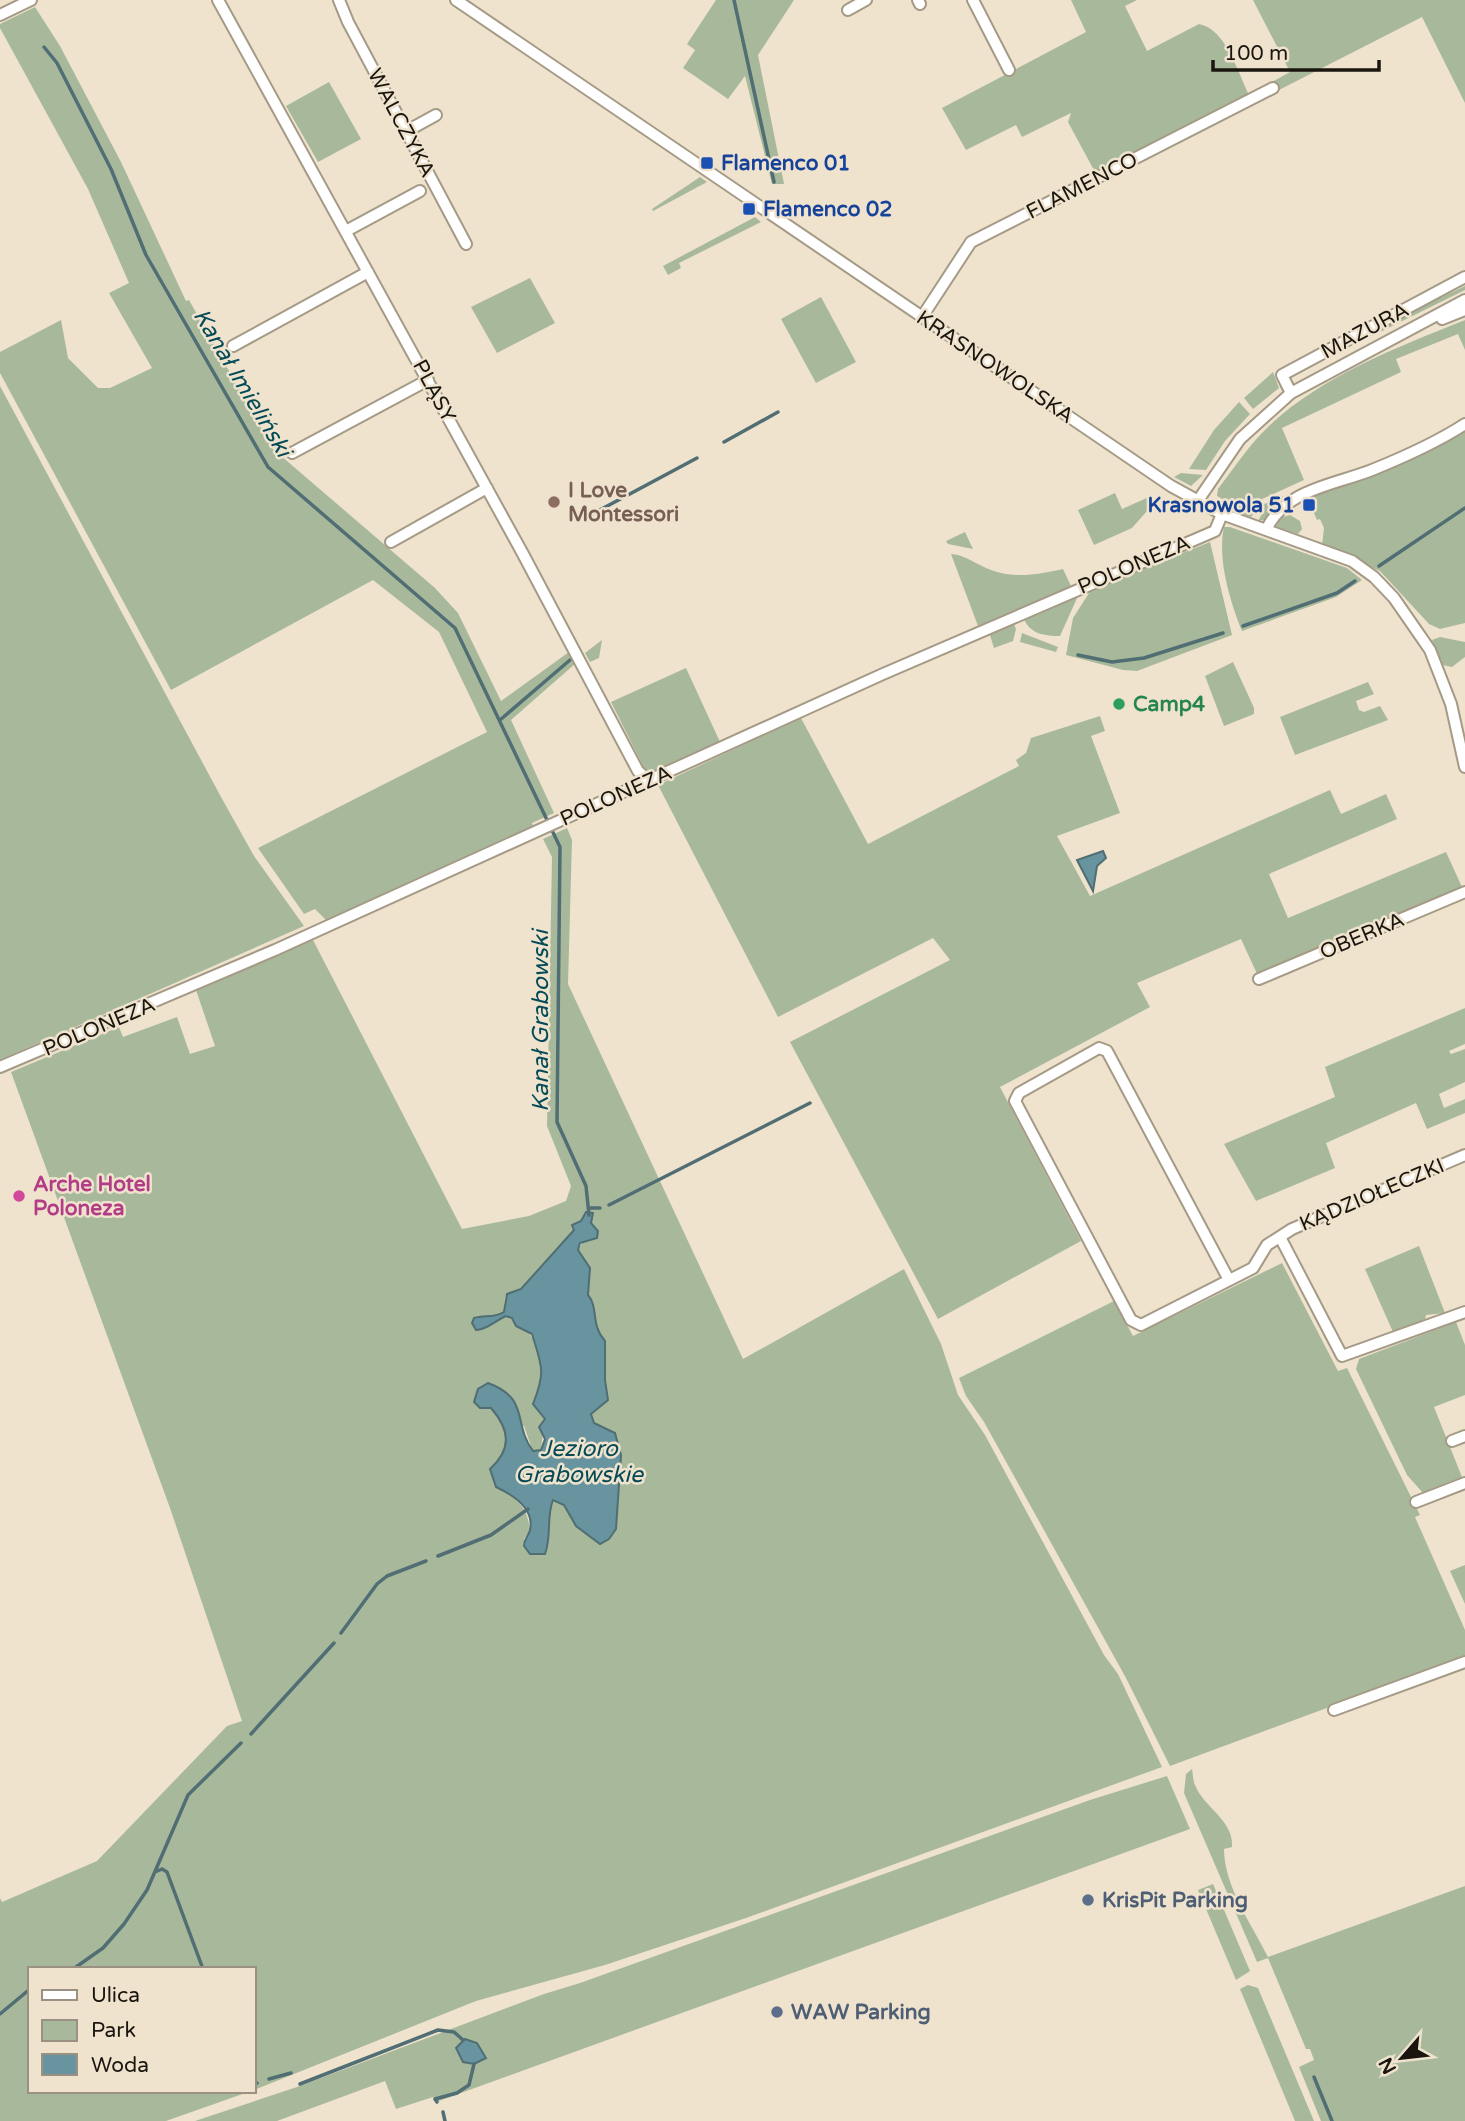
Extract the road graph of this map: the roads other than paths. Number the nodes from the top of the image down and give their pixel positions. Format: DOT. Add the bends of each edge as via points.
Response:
graph roads {
  1 [pos="31,0"];
  2 [pos="218,0"];
  3 [pos="339,0"];
  4 [pos="456,0"];
  5 [pos="866,0"];
  6 [pos="973,0"];
  7 [pos="848,10"];
  8 [pos="0,15"];
  9 [pos="1009,70"];
  10 [pos="1273,88"];
  11 [pos="436,115"];
  12 [pos="405,132"];
  13 [pos="420,191"];
  14 [pos="346,231"];
  15 [pos="466,244"];
  16 [pos="368,272"];
  17 [pos="1465,277"];
  18 [pos="1465,300"];
  19 [pos="1465,310"];
  20 [pos="922,317"];
  21 [pos="1393,337"];
  22 [pos="233,346"];
  23 [pos="428,380"];
  24 [pos="1292,393"];
  25 [pos="1465,424"];
  26 [pos="292,453"];
  27 [pos="487,488"];
  28 [pos="1197,502"];
  29 [pos="1222,514"];
  30 [pos="1266,530"];
  31 [pos="391,542"];
  32 [pos="1465,767"];
  33 [pos="649,781"];
  34 [pos="1465,892"];
  35 [pos="1259,979"];
  36 [pos="0,1067"];
  37 [pos="1465,1155"];
  38 [pos="1280,1237"];
  39 [pos="1229,1280"];
  40 [pos="1465,1312"];
  41 [pos="1465,1436"];
  42 [pos="1452,1441"];
  43 [pos="1465,1483"];
  44 [pos="1416,1502"];
  45 [pos="1465,1662"];
  46 [pos="1334,1710"];
  1 -- 8 [label="street"];
  2 -- 14 [label="street, PLĄSY"];
  3 -- 12 [label="street, WALCZYKA"];
  4 -- 20 [label="street, KRASNOWOLSKA"];
  5 -- 7 [label="street"];
  6 -- 9 [label="street"];
  10 -- 20 [label="street, FLAMENCO" via="971,242"];
  11 -- 12 [label="street"];
  12 -- 15 [label="street, WALCZYKA"];
  13 -- 14 [label="street"];
  14 -- 16 [label="street, PLĄSY"];
  16 -- 22 [label="street"];
  16 -- 23 [label="street, PLĄSY"];
  17 -- 24 [label="street, MAZURA" via="1282,375"];
  18 -- 21 [label="street"];
  19 -- 21 [label="street"];
  20 -- 28 [label="street, KRASNOWOLSKA"];
  21 -- 24 [label="street"];
  23 -- 26 [label="street"];
  23 -- 27 [label="street, PLĄSY"];
  24 -- 28 [label="street" via="1240,439"];
  25 -- 30 [label="street" via="1388,463 1292,500"];
  27 -- 31 [label="street"];
  27 -- 33 [label="street, PLĄSY" via="638,771"];
  28 -- 29 [label="street, KRASNOWOLSKA"];
  29 -- 30 [label="street, KRASNOWOLSKA"];
  29 -- 33 [label="street, POLONEZA" via="1215,531"];
  30 -- 32 [label="street, KRASNOWOLSKA" via="1352,562 1390,592 1430,650 1451,704"];
  33 -- 36 [label="street, POLONEZA" via="275,950"];
  34 -- 35 [label="street, OBERKA"];
  37 -- 38 [label="street, KĄDZIOŁECZKI"];
  38 -- 39 [label="street" via="1267,1245 1253,1268"];
  38 -- 40 [label="street" via="1343,1356"];
  39 -- 39 [label="street" via="1135,1324 1015,1101 1019,1093 1099,1048 1107,1051"];
  41 -- 42 [label="street"];
  43 -- 44 [label="street"];
  45 -- 46 [label="street"];
}
